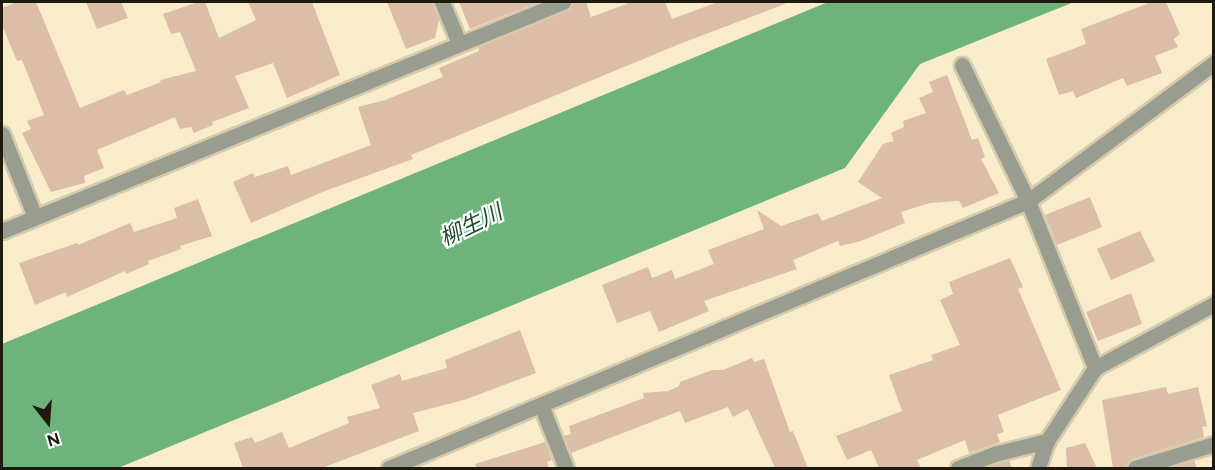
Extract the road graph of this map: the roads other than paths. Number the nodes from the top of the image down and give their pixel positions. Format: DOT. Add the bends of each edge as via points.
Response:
graph roads {
  1 [pos="442,2"];
  2 [pos="563,2"];
  3 [pos="459,43"];
  4 [pos="1214,63"];
  5 [pos="962,65"];
  6 [pos="2,134"];
  7 [pos="1028,201"];
  8 [pos="35,217"];
  9 [pos="2,231"];
  10 [pos="1214,304"];
  11 [pos="1095,368"];
  12 [pos="541,405"];
  13 [pos="1047,441"];
  14 [pos="1214,444"];
  15 [pos="389,468"];
  16 [pos="566,468"];
  17 [pos="958,468"];
  18 [pos="1038,468"];
  19 [pos="1141,468"];
  1 -- 3 [label="street"];
  2 -- 3 [label="street"];
  3 -- 8 [label="street"];
  4 -- 7 [label="street"];
  5 -- 7 [label="street"];
  6 -- 8 [label="street"];
  7 -- 11 [label="street"];
  7 -- 12 [label="street"];
  8 -- 9 [label="street"];
  10 -- 11 [label="street"];
  11 -- 13 [label="street"];
  12 -- 15 [label="street"];
  12 -- 16 [label="street"];
  13 -- 17 [label="street"];
  13 -- 18 [label="street"];
  14 -- 19 [label="street"];
}
